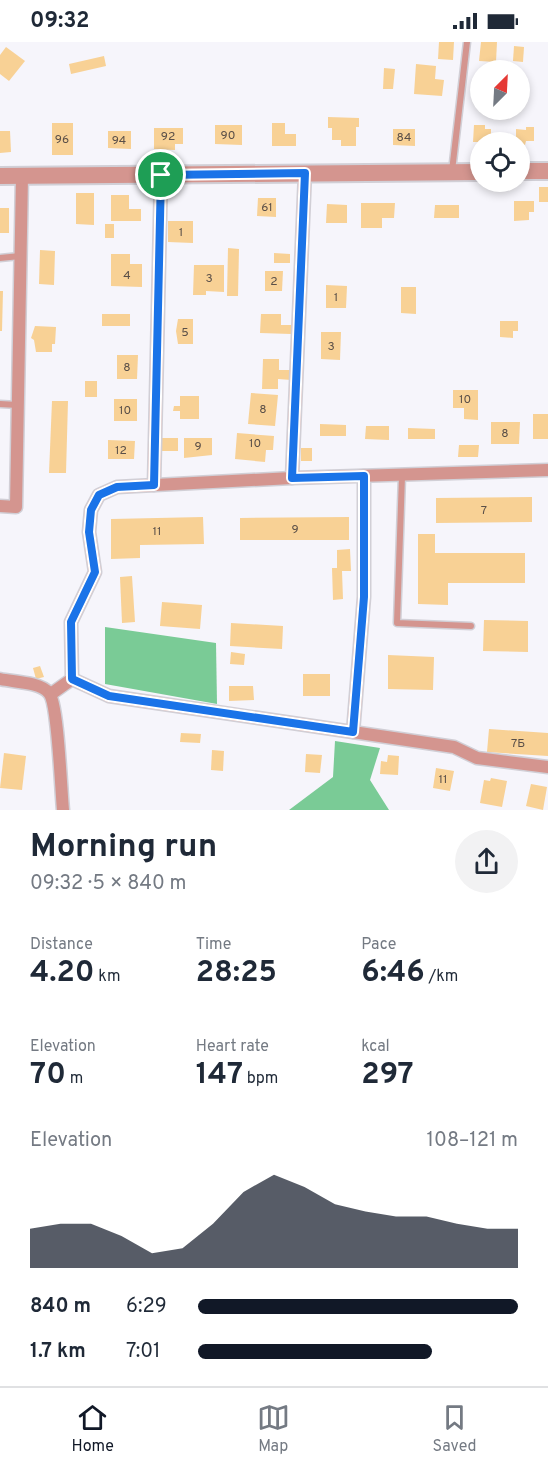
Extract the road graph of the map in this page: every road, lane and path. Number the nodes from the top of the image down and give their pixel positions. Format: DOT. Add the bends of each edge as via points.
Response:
graph roads {
  1 [pos="467,42"];
  2 [pos="470,171"];
  3 [pos="530,171"];
  4 [pos="548,171"];
  5 [pos="452,172"];
  6 [pos="305,173"];
  7 [pos="161,175"];
  8 [pos="0,176"];
  9 [pos="22,176"];
  10 [pos="20,256"];
  11 [pos="0,258"];
  12 [pos="0,405"];
  13 [pos="18,405"];
  14 [pos="548,470"];
  15 [pos="364,476"];
  16 [pos="402,476"];
  17 [pos="292,478"];
  18 [pos="154,485"];
  19 [pos="0,506"];
  20 [pos="471,626"];
  21 [pos="0,679"];
  22 [pos="72,679"];
  23 [pos="51,694"];
  24 [pos="353,732"];
  25 [pos="548,767"];
  26 [pos="63,810"];
  1 -- 5 [label="lane"];
  2 -- 5 [label="street"];
  3 -- 4 [label="street"];
  5 -- 6 [label="street"];
  6 -- 7 [label="street"];
  6 -- 17 [label="street"];
  7 -- 9 [label="street"];
  7 -- 18 [label="street"];
  8 -- 9 [label="street"];
  9 -- 10 [label="street"];
  10 -- 11 [label="lane"];
  10 -- 13 [label="street"];
  12 -- 13 [label="lane"];
  13 -- 19 [label="street" via="15,507"];
  14 -- 16 [label="street"];
  15 -- 16 [label="street"];
  15 -- 17 [label="street"];
  15 -- 24 [label="street" via="364,597"];
  16 -- 20 [label="lane" via="397,623"];
  17 -- 18 [label="street"];
  18 -- 22 [label="street" via="117,487 99,495 91,510 89,532 95,572 71,622"];
  21 -- 23 [label="street" via="42,688"];
  22 -- 23 [label="street"];
  22 -- 24 [label="street" via="109,696"];
  23 -- 26 [label="street"];
  24 -- 25 [label="street" via="454,747 477,758"];
}
